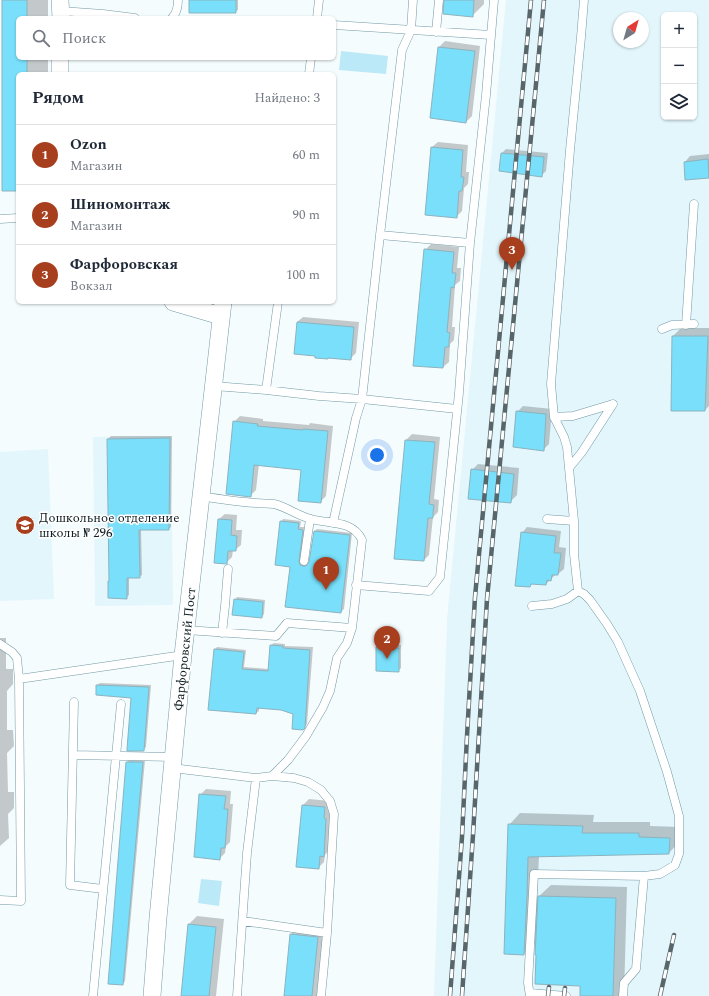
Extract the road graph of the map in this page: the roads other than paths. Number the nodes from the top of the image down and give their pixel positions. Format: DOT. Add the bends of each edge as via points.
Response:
graph roads {
  1 [pos="178,0"];
  2 [pos="319,0"];
  3 [pos="413,0"];
  4 [pos="439,0"];
  5 [pos="494,0"];
  6 [pos="584,0"];
  7 [pos="61,10"];
  8 [pos="119,16"];
  9 [pos="174,16"];
  10 [pos="317,16"];
  11 [pos="336,25"];
  12 [pos="411,30"];
  13 [pos="436,32"];
  14 [pos="491,35"];
  15 [pos="60,60"];
  16 [pos="311,60"];
  17 [pos="60,72"];
  18 [pos="309,72"];
  19 [pos="694,204"];
  20 [pos="16,218"];
  21 [pos="0,219"];
  22 [pos="380,235"];
  23 [pos="470,243"];
  24 [pos="187,304"];
  25 [pos="278,304"];
  26 [pos="222,309"];
  27 [pos="662,330"];
  28 [pos="214,386"];
  29 [pos="266,390"];
  30 [pos="362,399"];
  31 [pos="457,409"];
  32 [pos="554,418"];
  33 [pos="569,468"];
  34 [pos="201,496"];
  35 [pos="310,519"];
  36 [pos="547,519"];
  37 [pos="574,521"];
  38 [pos="333,523"];
  39 [pos="304,561"];
  40 [pos="228,569"];
  41 [pos="356,585"];
  42 [pos="578,591"];
  43 [pos="532,606"];
  44 [pos="352,628"];
  45 [pos="186,630"];
  46 [pos="222,632"];
  47 [pos="0,644"];
  48 [pos="183,654"];
  49 [pos="19,679"];
  50 [pos="74,702"];
  51 [pos="121,704"];
  52 [pos="73,755"];
  53 [pos="116,756"];
  54 [pos="173,762"];
  55 [pos="272,776"];
  56 [pos="256,778"];
  57 [pos="644,876"];
  58 [pos="103,889"];
  59 [pos="0,900"];
  60 [pos="243,921"];
  61 [pos="327,932"];
  62 [pos="530,994"];
  63 [pos="93,996"];
  64 [pos="152,996"];
  65 [pos="237,996"];
  66 [pos="321,996"];
  67 [pos="566,996"];
  68 [pos="623,996"];
  1 -- 9 [label="lane"];
  2 -- 10 [label="lane"];
  3 -- 12 [label="lane"];
  4 -- 13 [label="lane"];
  5 -- 14 [label="lane"];
  6 -- 32 [label="lane" via="551,384"];
  7 -- 8 [label="lane"];
  11 -- 12 [label="lane"];
  12 -- 13 [label="lane"];
  12 -- 22 [label="lane" via="402,50"];
  13 -- 14 [label="lane"];
  14 -- 23 [label="lane"];
  15 -- 17 [label="street"];
  16 -- 18 [label="lane"];
  19 -- 27 [label="lane" via="690,324 672,325"];
  20 -- 21 [label="lane"];
  22 -- 23 [label="lane"];
  22 -- 30 [label="lane"];
  23 -- 31 [label="lane"];
  24 -- 26 [label="street"];
  25 -- 29 [label="lane"];
  26 -- 28 [label="street, Фарфоровский Пост"];
  28 -- 29 [label="lane"];
  28 -- 34 [label="street, Фарфоровский Пост"];
  29 -- 30 [label="lane"];
  30 -- 31 [label="lane"];
  30 -- 38 [label="lane"];
  31 -- 41 [label="lane" via="440,578 429,591"];
  32 -- 33 [label="lane" via="567,447"];
  32 -- 33 [label="lane" via="573,416 613,404"];
  33 -- 37 [label="lane"];
  34 -- 35 [label="lane" via="274,504"];
  34 -- 45 [label="street, Фарфоровский Пост"];
  35 -- 38 [label="lane"];
  35 -- 39 [label="lane"];
  36 -- 37 [label="lane"];
  37 -- 42 [label="lane"];
  38 -- 41 [label="lane" via="352,528 359,533 362,540"];
  40 -- 46 [label="lane"];
  41 -- 44 [label="lane"];
  42 -- 43 [label="lane" via="567,599 552,604"];
  42 -- 57 [label="lane" via="590,600 607,624 640,691 667,772 678,816 679,854 675,865 660,874"];
  44 -- 46 [label="lane" via="287,623 276,636"];
  44 -- 55 [label="lane" via="337,658 330,691 323,707 306,736"];
  45 -- 46 [label="lane"];
  45 -- 48 [label="street, Фарфоровский Пост"];
  47 -- 49 [label="lane" via="17,658"];
  48 -- 49 [label="lane"];
  48 -- 54 [label="street, Фарфоровский Пост"];
  49 -- 59 [label="lane" via="21,901"];
  50 -- 52 [label="lane"];
  51 -- 53 [label="lane"];
  52 -- 53 [label="lane"];
  52 -- 58 [label="lane" via="70,885"];
  53 -- 54 [label="lane"];
  53 -- 58 [label="lane"];
  54 -- 56 [label="lane"];
  54 -- 64 [label="street, Фарфоровский Пост"];
  55 -- 56 [label="lane"];
  55 -- 61 [label="lane" via="308,782 321,790 330,801 334,814"];
  56 -- 60 [label="lane"];
  57 -- 62 [label="lane" via="534,874 528,983"];
  57 -- 68 [label="lane" via="636,969 624,982"];
  58 -- 63 [label="lane"];
  60 -- 61 [label="lane"];
  60 -- 65 [label="lane"];
  61 -- 66 [label="lane"];
  62 -- 67 [label="lane"];
}
